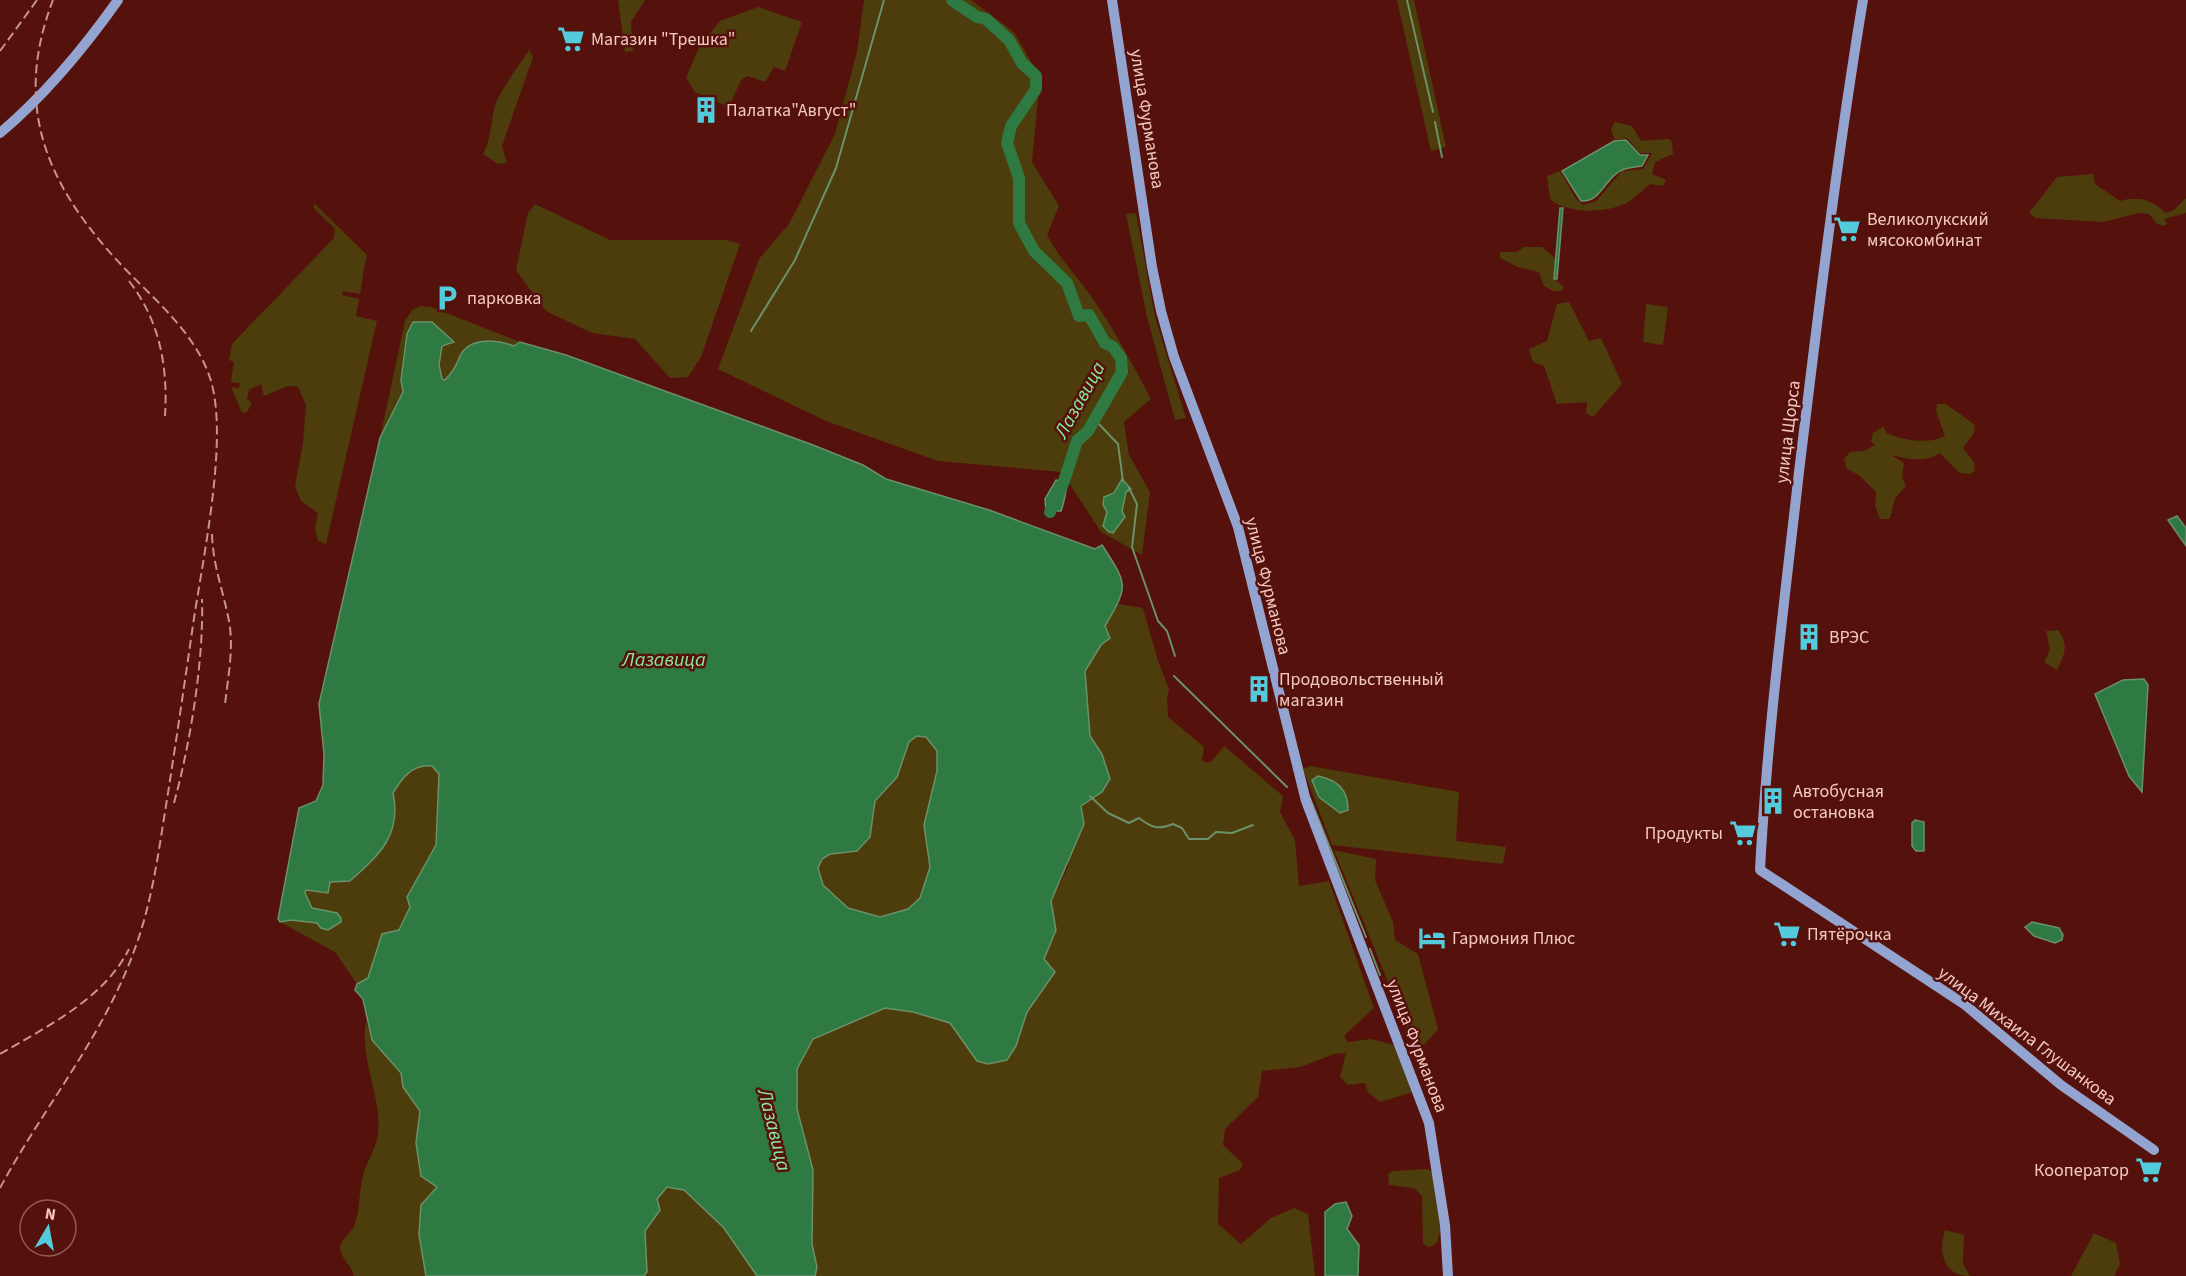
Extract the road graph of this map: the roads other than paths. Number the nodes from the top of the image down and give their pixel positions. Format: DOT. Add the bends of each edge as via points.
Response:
graph roads {
  1 [pos="118,0"];
  2 [pos="1112,0"];
  3 [pos="1863,0"];
  4 [pos="0,133"];
  5 [pos="1760,870"];
  6 [pos="2154,1150"];
  7 [pos="1448,1276"];
  1 -- 4 [label="main road" via="35,101"];
  2 -- 7 [label="main road, улица Фурманова" via="1152,267 1174,357 1238,527 1306,801 1429,1123 1445,1225"];
  3 -- 5 [label="main road, улица Щорса" via="1837,162 1784,596"];
  5 -- 6 [label="main road, улица Михаила Глушанкова" via="1964,1004 2061,1085"];
}
